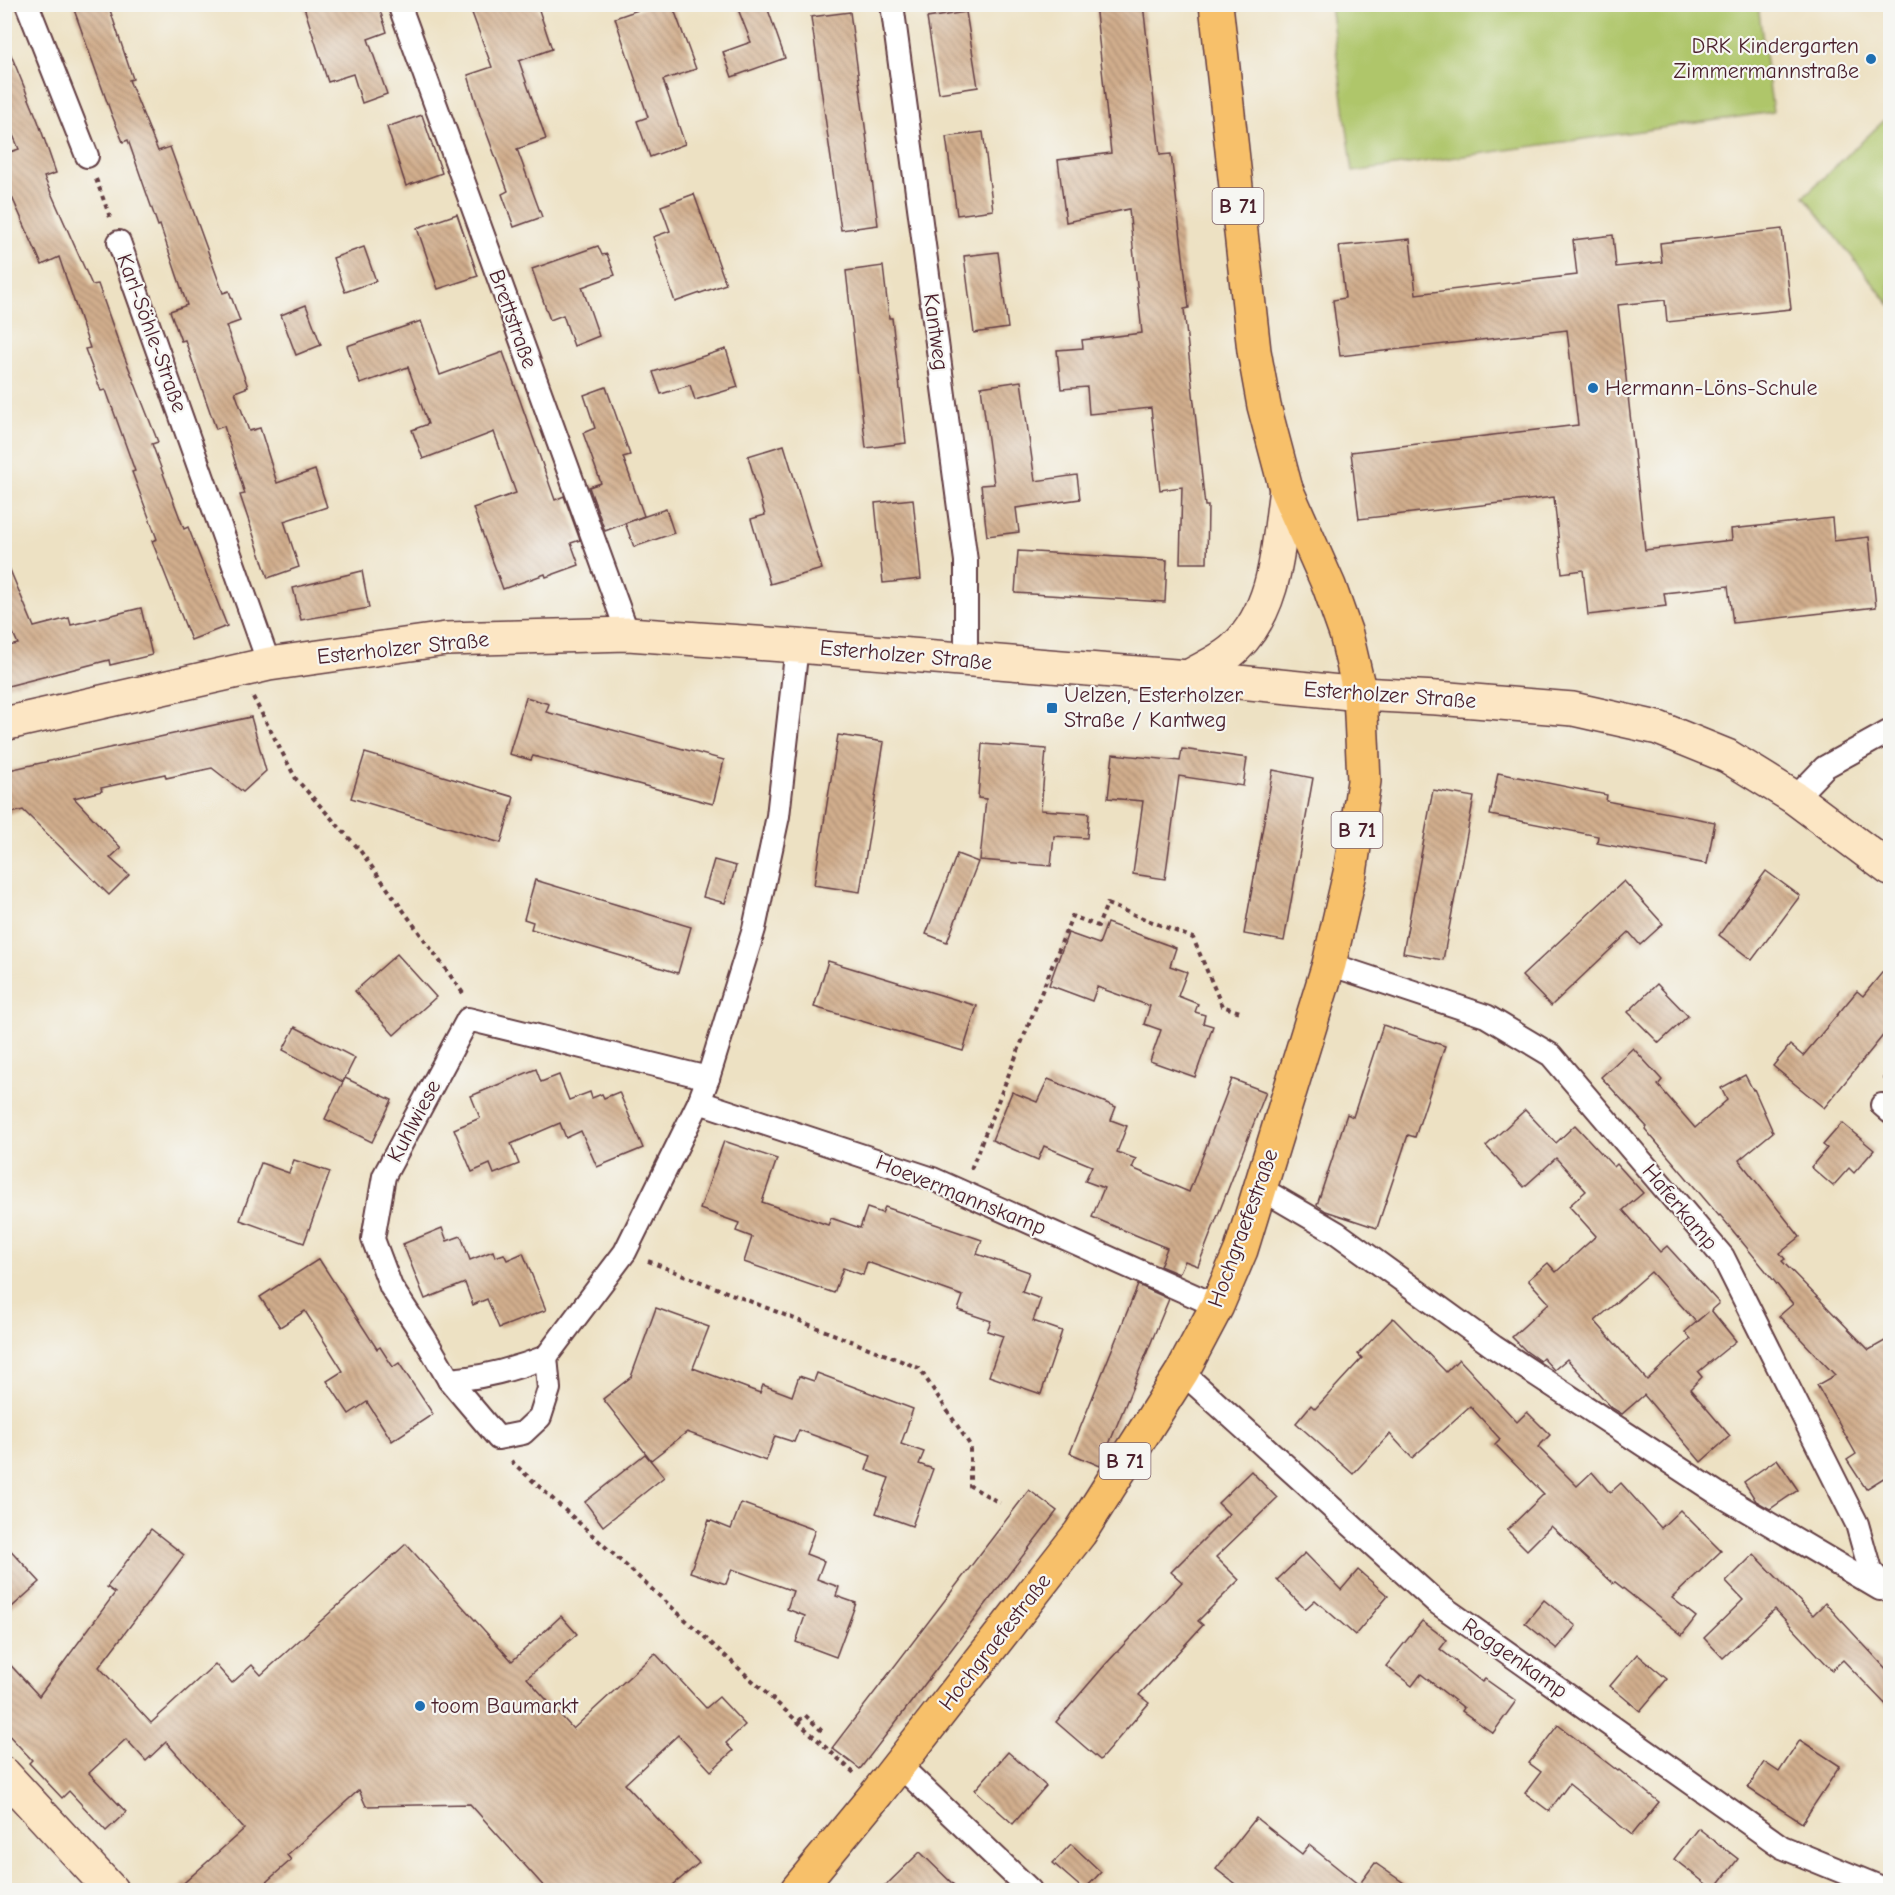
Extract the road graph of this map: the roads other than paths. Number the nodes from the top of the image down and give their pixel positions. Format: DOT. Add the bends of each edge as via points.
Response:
graph roads {
  1 [pos="27,4"];
  2 [pos="399,4"];
  3 [pos="892,4"];
  4 [pos="1216,4"];
  5 [pos="87,156"];
  6 [pos="119,242"];
  7 [pos="1286,489"];
  8 [pos="628,634"];
  9 [pos="797,646"];
  10 [pos="966,660"];
  11 [pos="254,667"];
  12 [pos="1188,677"];
  13 [pos="1360,694"];
  14 [pos="4,724"];
  15 [pos="1890,731"];
  16 [pos="1795,798"];
  17 [pos="1890,869"];
  18 [pos="1329,964"];
  19 [pos="708,1078"];
  20 [pos="699,1102"];
  21 [pos="1260,1188"];
  22 [pos="1217,1306"];
  23 [pos="546,1357"];
  24 [pos="1182,1372"];
  25 [pos="448,1380"];
  26 [pos="1890,1593"];
  27 [pos="899,1765"];
  28 [pos="4,1774"];
  29 [pos="111,1890"];
  30 [pos="797,1890"];
  31 [pos="1030,1890"];
  32 [pos="1887,1890"];
  1 -- 5 [label="street"];
  2 -- 8 [label="street, Brettstraße"];
  3 -- 10 [label="street, Kantweg" via="966,561"];
  4 -- 7 [label="main road, B 71" via="1254,351"];
  6 -- 11 [label="street, Karl-Söhle-Straße"];
  7 -- 12 [label="street, B 71" via="1271,587 1261,614 1235,648"];
  7 -- 13 [label="main road, B 71" via="1329,586 1346,634"];
  8 -- 9 [label="street, Esterholzer Straße"];
  8 -- 11 [label="street, Esterholzer Straße" via="446,639"];
  9 -- 10 [label="street, Esterholzer Straße"];
  9 -- 19 [label="street" via="778,816 754,928"];
  10 -- 12 [label="street, Esterholzer Straße"];
  11 -- 14 [label="street, Esterholzer Straße"];
  12 -- 13 [label="street, Esterholzer Straße"];
  13 -- 16 [label="street, Esterholzer Straße" via="1573,709 1658,728 1727,756"];
  13 -- 18 [label="main road, Hochgraefestraße / B 71" via="1364,781 1350,873"];
  15 -- 16 [label="street" via="1825,767"];
  16 -- 17 [label="street, Esterholzer Straße"];
  18 -- 21 [label="main road, Hochgraefestraße / B 71"];
  18 -- 26 [label="street, Haferkamp" via="1486,1016 1551,1055 1723,1257 1857,1524 1870,1570"];
  19 -- 20 [label="street"];
  19 -- 25 [label="street, Kuhlwiese" via="468,1019 384,1176 372,1239 391,1287"];
  20 -- 22 [label="street, Hoevermannskamp" via="933,1179"];
  20 -- 23 [label="street" via="625,1251"];
  21 -- 22 [label="main road, Hochgraefestraße / B 71" via="1241,1250"];
  21 -- 26 [label="street, Haferkamp" via="1337,1233 1494,1347 1717,1493"];
  22 -- 24 [label="main road, Hochgraefestraße / B 71"];
  23 -- 25 [label="street" via="475,1378"];
  23 -- 25 [label="street, Kuhlwiese" via="549,1389 540,1417 523,1433 498,1438"];
  24 -- 27 [label="main road, Hochgraefestraße / B 71" via="1080,1533"];
  24 -- 32 [label="street, Roggenkamp" via="1436,1602 1782,1847"];
  27 -- 30 [label="main road, Hochgraefestraße / B 71"];
  27 -- 31 [label="street"];
  28 -- 29 [label="street"];
}
